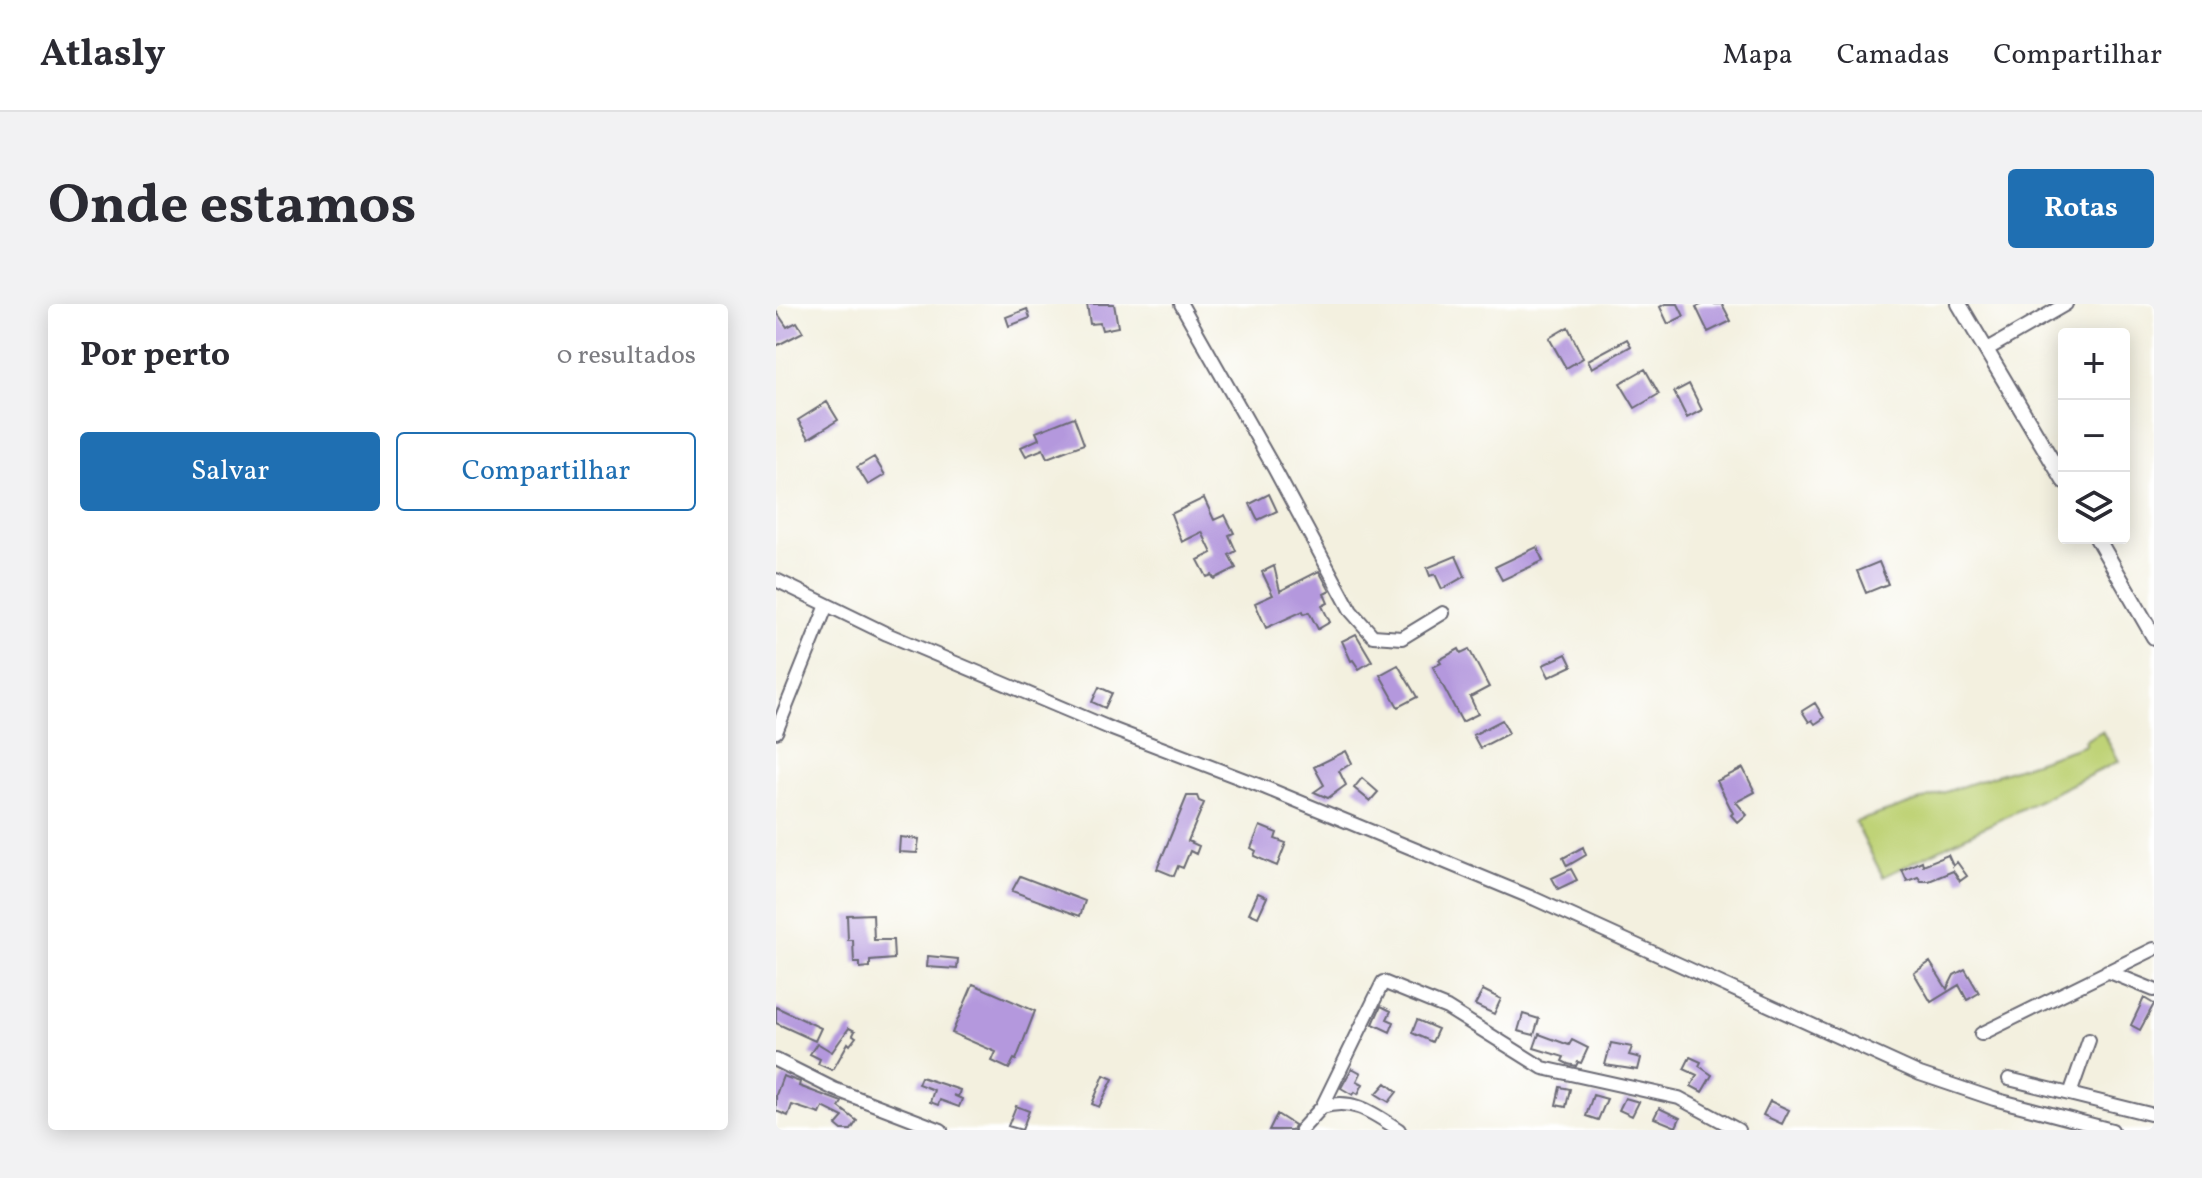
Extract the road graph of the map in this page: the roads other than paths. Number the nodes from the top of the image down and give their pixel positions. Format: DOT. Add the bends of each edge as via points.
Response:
graph roads {
  1 [pos="1181,304"];
  2 [pos="1959,304"];
  3 [pos="2066,304"];
  4 [pos="1986,350"];
  5 [pos="2059,472"];
  6 [pos="2100,544"];
  7 [pos="776,580"];
  8 [pos="827,605"];
  9 [pos="1443,613"];
  10 [pos="2154,637"];
  11 [pos="776,732"];
  12 [pos="2154,949"];
  13 [pos="2107,971"];
  14 [pos="2154,990"];
  15 [pos="1981,1034"];
  16 [pos="2089,1040"];
  17 [pos="776,1060"];
  18 [pos="2009,1079"];
  19 [pos="2070,1094"];
  20 [pos="1322,1107"];
  21 [pos="2154,1115"];
  22 [pos="941,1130"];
  23 [pos="1301,1130"];
  24 [pos="1399,1130"];
  25 [pos="1738,1130"];
  26 [pos="2112,1130"];
  1 -- 9 [label="street" via="1351,611 1373,636 1402,638"];
  2 -- 4 [label="street"];
  3 -- 4 [label="street"];
  4 -- 5 [label="street"];
  6 -- 10 [label="street"];
  7 -- 8 [label="street"];
  8 -- 11 [label="street"];
  8 -- 26 [label="street" via="1098,723 1535,899 1920,1074"];
  12 -- 13 [label="street"];
  13 -- 14 [label="street"];
  13 -- 15 [label="street"];
  16 -- 19 [label="street"];
  17 -- 22 [label="street" via="834,1089"];
  18 -- 19 [label="street"];
  19 -- 21 [label="street"];
  20 -- 23 [label="street"];
  20 -- 24 [label="street" via="1339,1102 1368,1110"];
  20 -- 25 [label="street" via="1383,982 1447,1008 1543,1068 1679,1098"];
}
